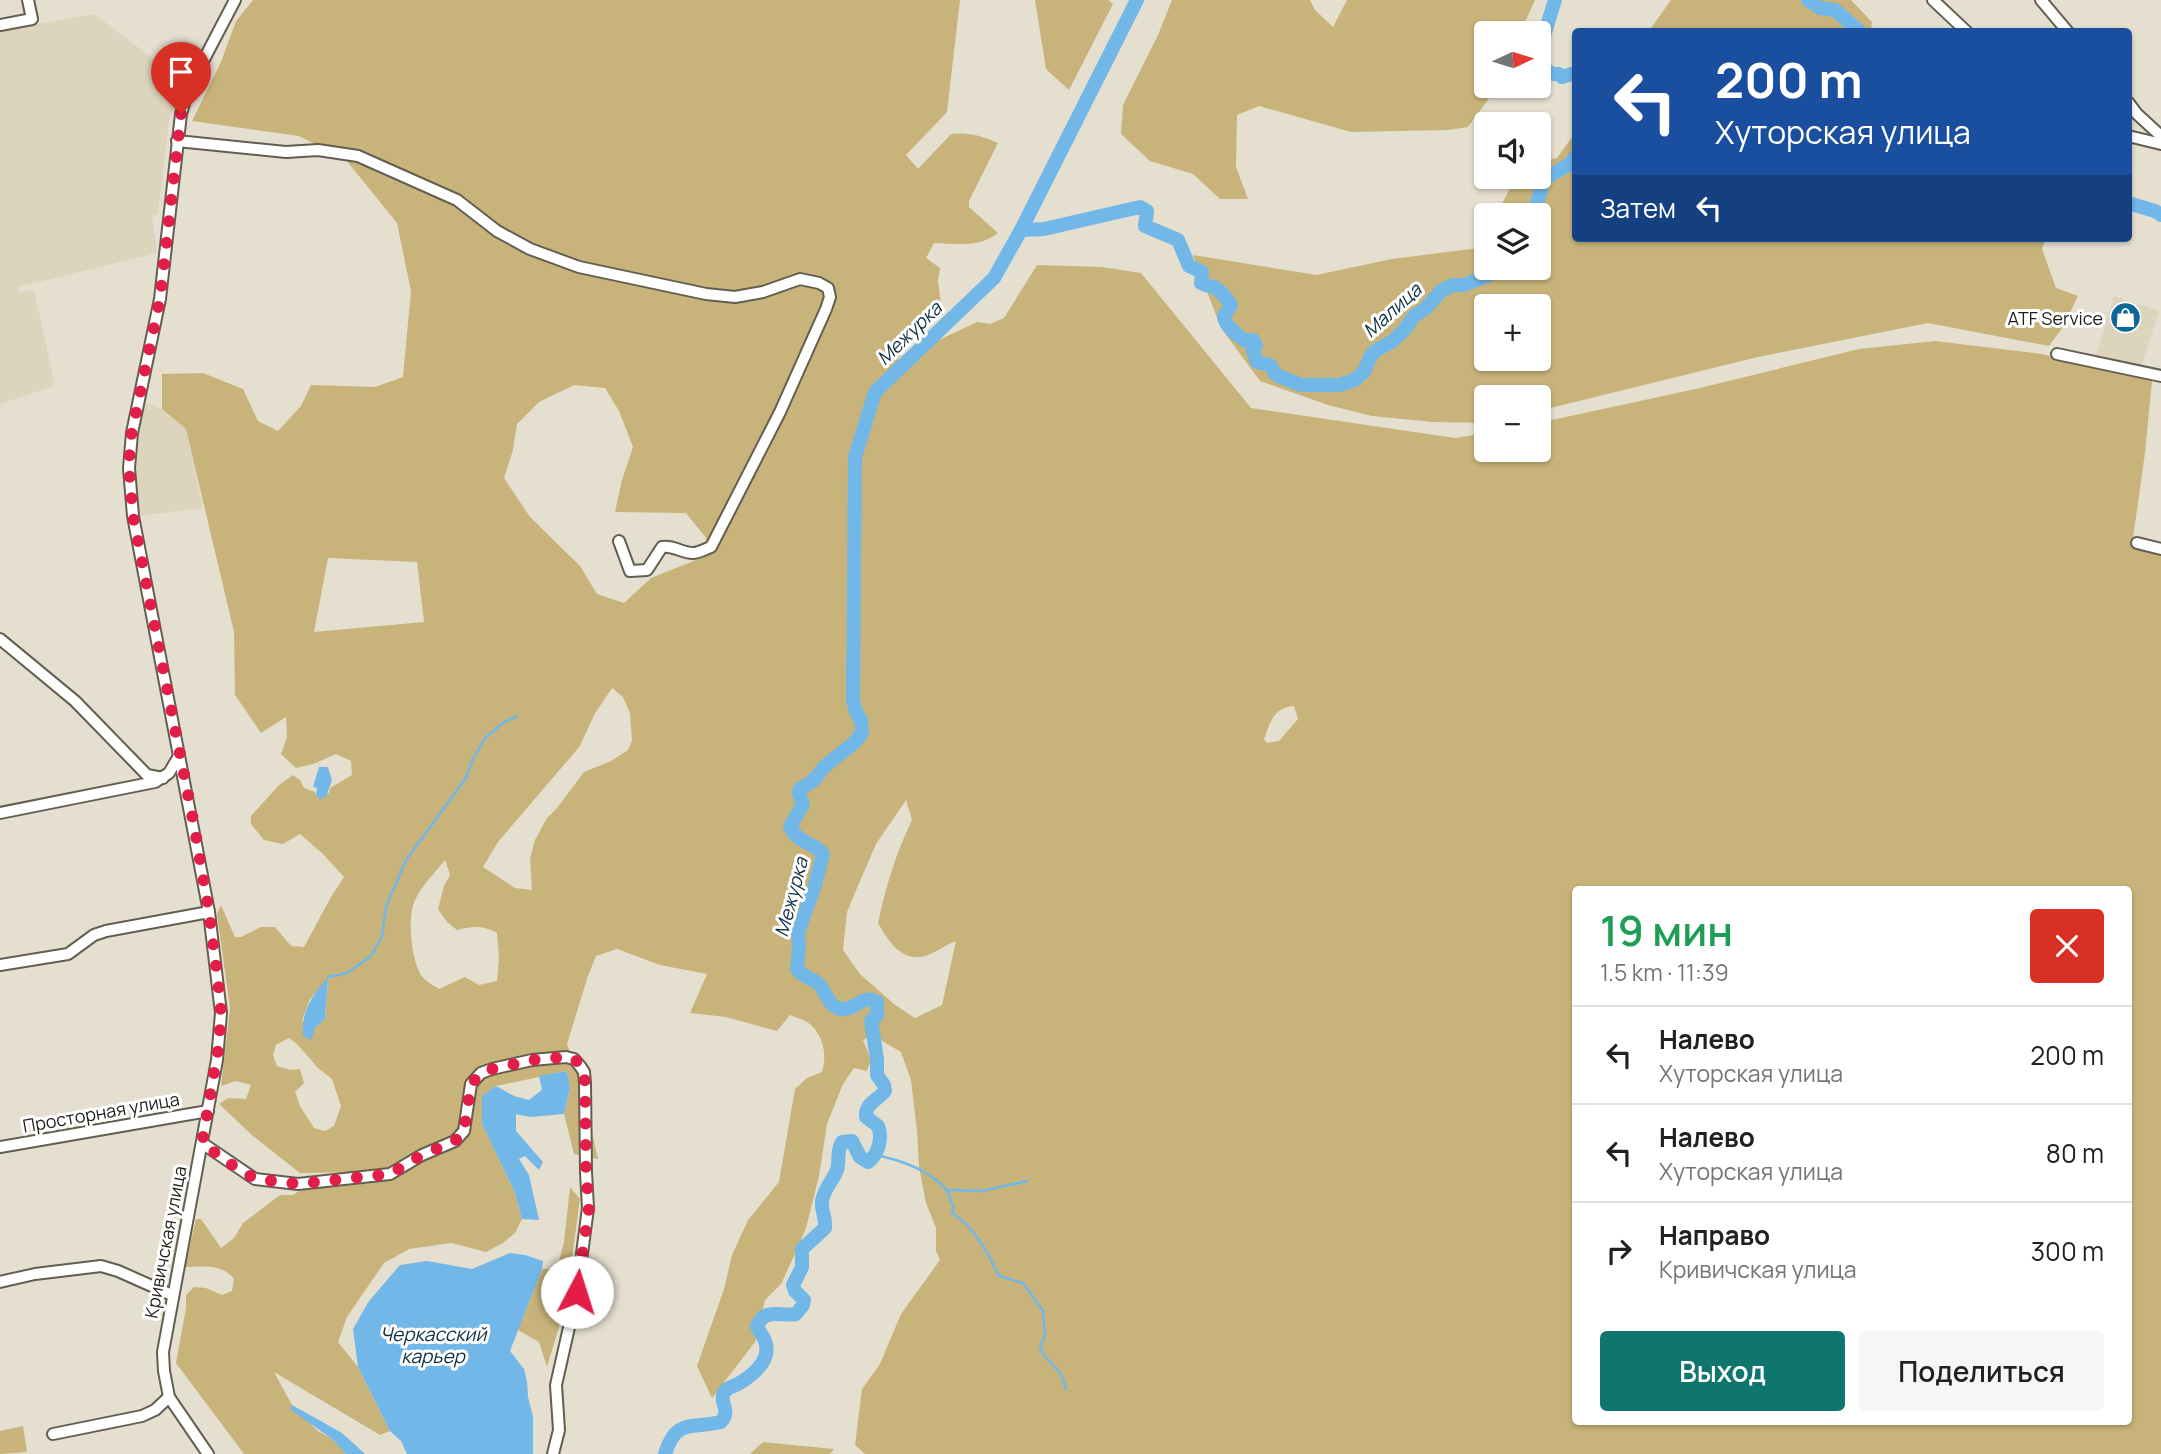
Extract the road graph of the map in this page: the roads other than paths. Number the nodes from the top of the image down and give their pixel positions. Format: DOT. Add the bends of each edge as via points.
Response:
graph roads {
  1 [pos="28,0"];
  2 [pos="228,0"];
  3 [pos="235,0"];
  4 [pos="1933,0"];
  5 [pos="2041,0"];
  6 [pos="225,19"];
  7 [pos="0,25"];
  8 [pos="1963,28"];
  9 [pos="2065,28"];
  10 [pos="2132,107"];
  11 [pos="2161,136"];
  12 [pos="2132,137"];
  13 [pos="177,141"];
  14 [pos="2161,144"];
  15 [pos="2057,354"];
  16 [pos="2161,376"];
  17 [pos="620,541"];
  18 [pos="2137,543"];
  19 [pos="2161,549"];
  20 [pos="0,639"];
  21 [pos="179,756"];
  22 [pos="163,778"];
  23 [pos="0,813"];
  24 [pos="209,912"];
  25 [pos="0,965"];
  26 [pos="208,1111"];
  27 [pos="202,1143"];
  28 [pos="0,1147"];
  29 [pos="0,1282"];
  30 [pos="172,1295"];
  31 [pos="169,1397"];
  32 [pos="53,1434"];
  33 [pos="208,1454"];
  34 [pos="553,1454"];
  1 -- 7 [label="street" via="32,19"];
  2 -- 6 [label="street"];
  3 -- 6 [label="street, Кривичская улица"];
  4 -- 8 [label="street"];
  5 -- 9 [label="street"];
  6 -- 13 [label="street, Кривичская улица" via="188,90"];
  10 -- 11 [label="street"];
  12 -- 14 [label="street"];
  13 -- 17 [label="street" via="358,156 457,200 530,249 579,267 735,297 800,279 828,288 826,309 780,412 711,547 695,553 671,545 662,547 647,570 630,571"];
  13 -- 21 [label="street, Кривичская улица" via="160,299 129,468 133,516"];
  15 -- 16 [label="street"];
  18 -- 19 [label="street"];
  20 -- 22 [label="street" via="75,701 147,775"];
  21 -- 22 [label="street"];
  21 -- 24 [label="street, Кривичская улица"];
  22 -- 23 [label="street"];
  24 -- 25 [label="street" via="106,931 68,954"];
  24 -- 26 [label="street, Кривичская улица" via="221,1013"];
  26 -- 27 [label="street, Кривичская улица"];
  26 -- 28 [label="street, Просторная улица"];
  27 -- 30 [label="street, Кривичская улица"];
  27 -- 34 [label="street" via="255,1179 298,1184 390,1174 455,1141 464,1131 471,1084 481,1073 532,1060 575,1059 584,1072 589,1208 577,1292 556,1385 559,1430"];
  29 -- 30 [label="street" via="102,1266"];
  30 -- 31 [label="street, Кривичская улица" via="163,1352"];
  31 -- 32 [label="street" via="142,1416"];
  31 -- 33 [label="street, Кривичская улица"];
}
